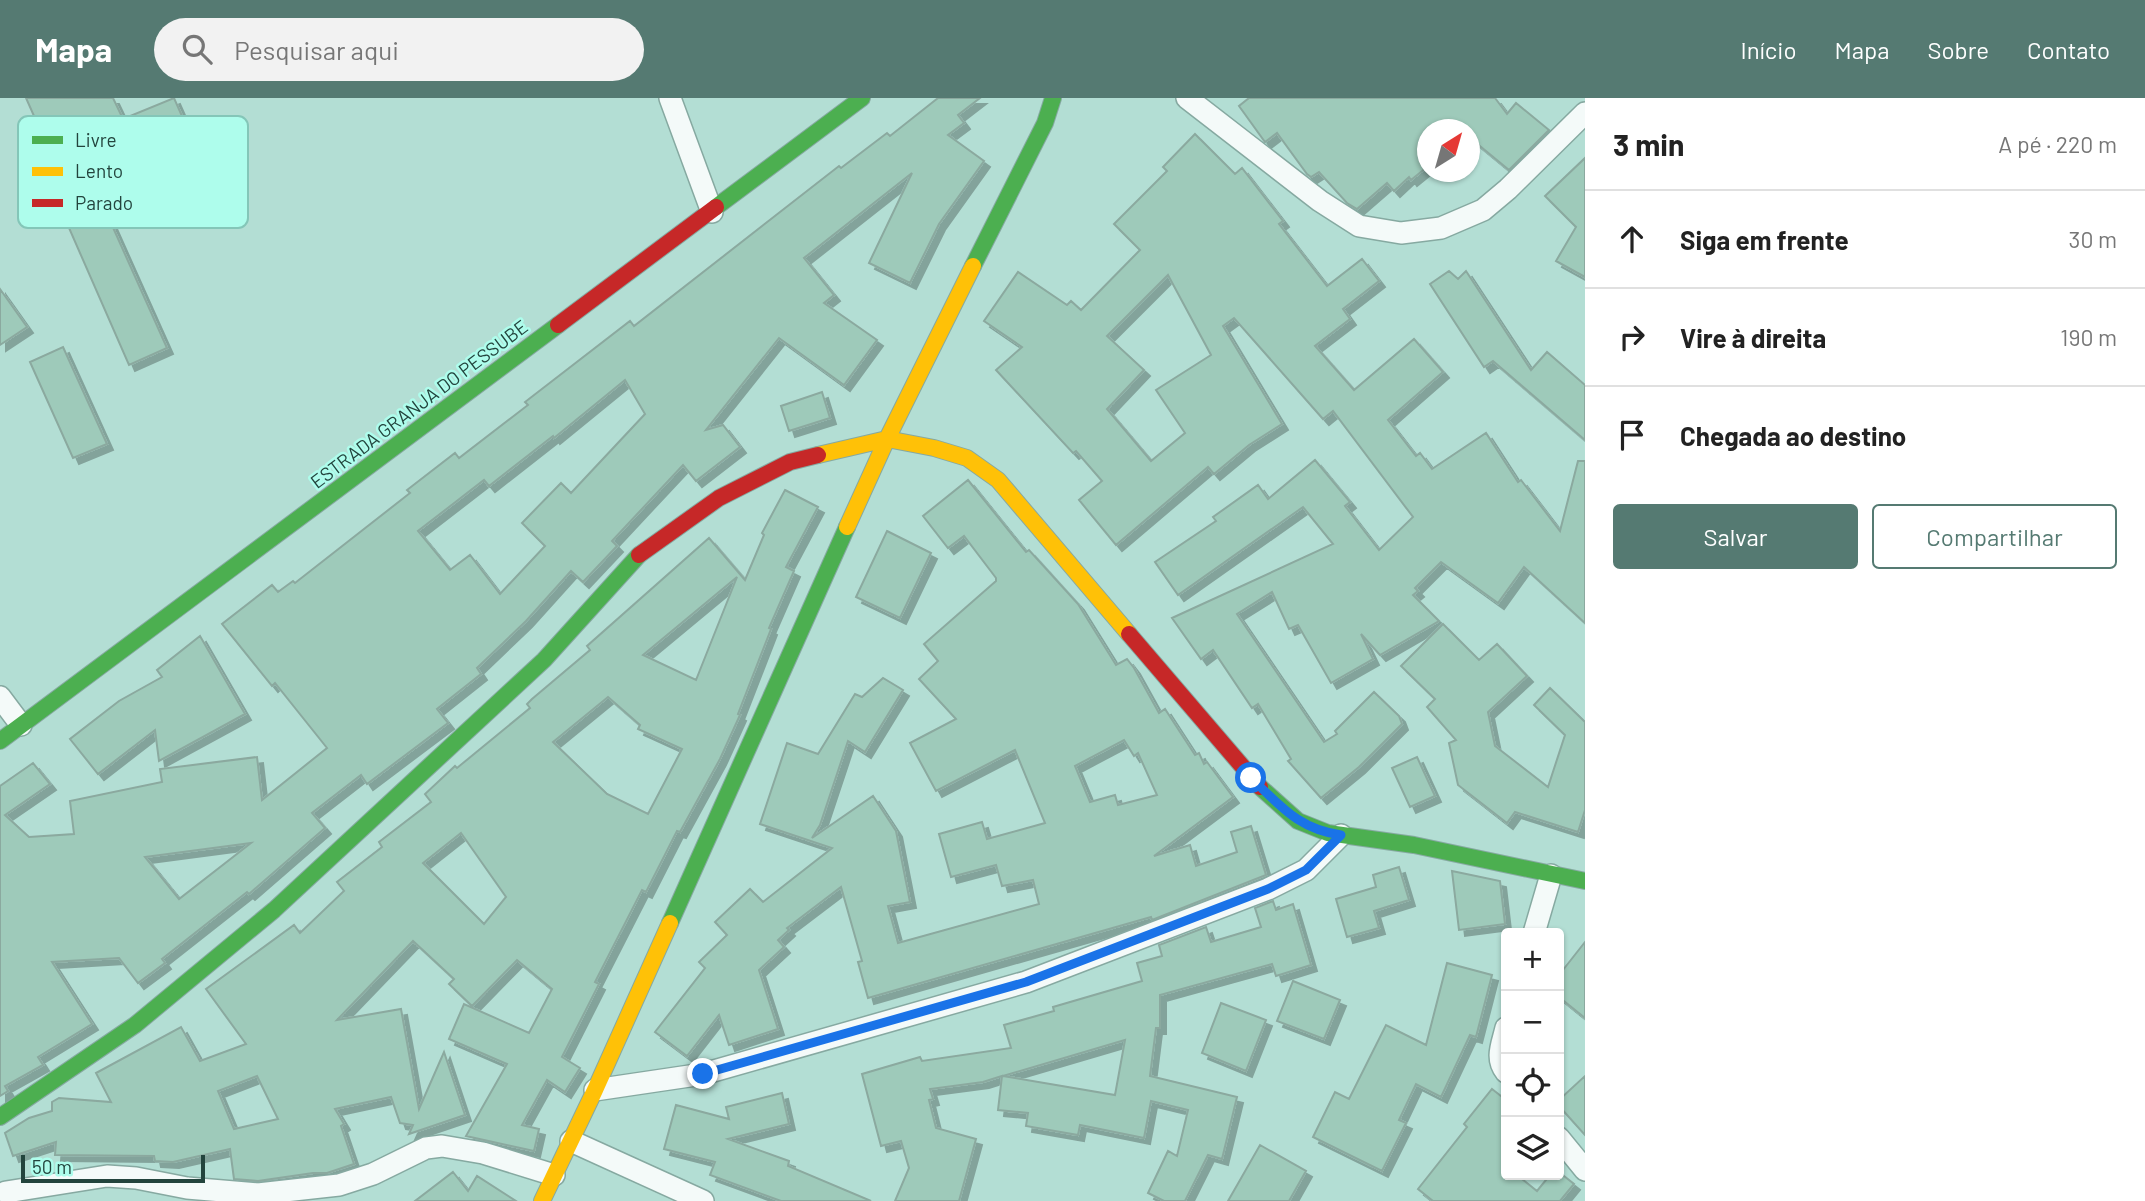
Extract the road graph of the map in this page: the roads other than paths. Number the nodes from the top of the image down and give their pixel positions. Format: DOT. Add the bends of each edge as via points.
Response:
graph roads {
  1 [pos="670,98"];
  2 [pos="862,98"];
  3 [pos="1040,98"];
  4 [pos="1053,98"];
  5 [pos="1200,102"];
  6 [pos="1585,113"];
  7 [pos="1045,123"];
  8 [pos="712,212"];
  9 [pos="887,439"];
  10 [pos="0,697"];
  11 [pos="21,725"];
  12 [pos="0,741"];
  13 [pos="1341,835"];
  14 [pos="1551,875"];
  15 [pos="1585,881"];
  16 [pos="1535,928"];
  17 [pos="1501,1047"];
  18 [pos="1501,1064"];
  19 [pos="595,1090"];
  20 [pos="0,1116"];
  21 [pos="571,1141"];
  22 [pos="1564,1144"];
  23 [pos="1585,1170"];
  24 [pos="554,1175"];
  25 [pos="6,1191"];
  26 [pos="542,1201"];
  27 [pos="703,1201"];
  1 -- 8 [label="street"];
  2 -- 8 [label="street, ESTRADA GRANJA DO PESSUBE"];
  3 -- 7 [label="street"];
  4 -- 7 [label="street"];
  5 -- 6 [label="street" via="1320,201 1359,226 1401,233 1441,228 1483,210"];
  7 -- 9 [label="street"];
  8 -- 11 [label="street, ESTRADA GRANJA DO PESSUBE"];
  9 -- 13 [label="street" via="967,458 998,480 1251,778 1298,821"];
  9 -- 19 [label="street"];
  9 -- 20 [label="street" via="790,462 719,498 643,551 544,660 274,910 135,1025"];
  10 -- 11 [label="street"];
  11 -- 12 [label="street, ESTRADA GRANJA DO PESSUBE"];
  13 -- 14 [label="street" via="1414,845"];
  13 -- 19 [label="street" via="1306,870 1268,889 1026,982 703,1074"];
  14 -- 15 [label="street"];
  14 -- 16 [label="street"];
  17 -- 18 [label="street"];
  19 -- 21 [label="street"];
  21 -- 24 [label="street"];
  21 -- 27 [label="street"];
  22 -- 23 [label="street"];
  24 -- 25 [label="street" via="483,1153 442,1146 426,1148 339,1185 258,1194 107,1176"];
  24 -- 26 [label="street"];
}
